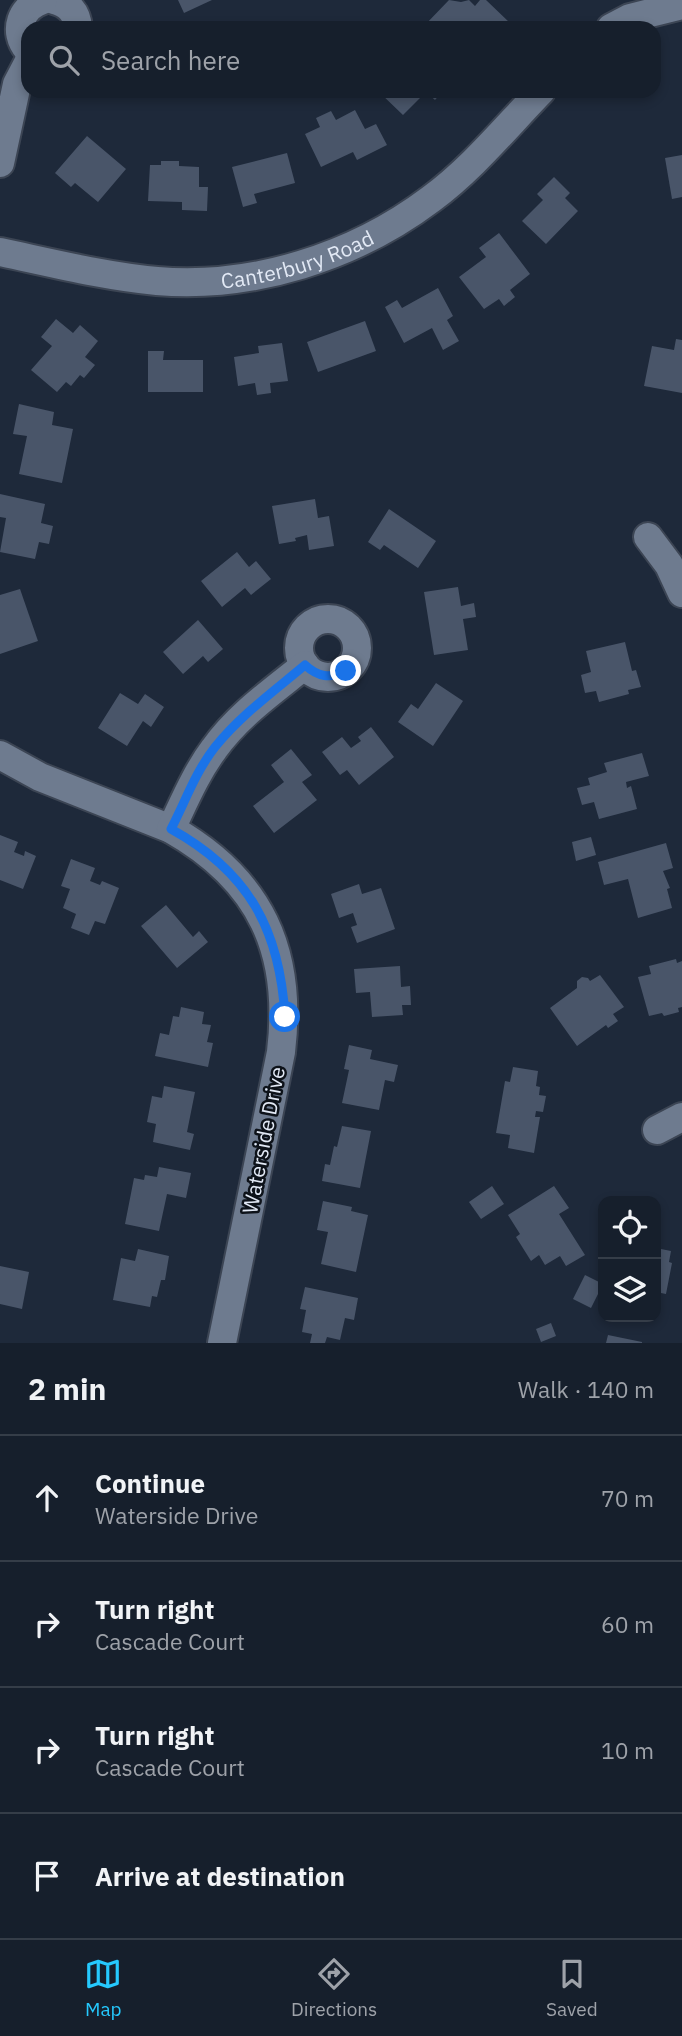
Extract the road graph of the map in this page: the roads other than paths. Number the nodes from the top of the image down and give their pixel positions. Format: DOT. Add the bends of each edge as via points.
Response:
graph roads {
  1 [pos="43,0"];
  2 [pos="54,0"];
  3 [pos="682,5"];
  4 [pos="76,21"];
  5 [pos="624,21"];
  6 [pos="21,39"];
  7 [pos="21,77"];
  8 [pos="534,98"];
  9 [pos="0,163"];
  10 [pos="0,252"];
  11 [pos="648,537"];
  12 [pos="682,593"];
  13 [pos="305,665"];
  14 [pos="0,755"];
  15 [pos="171,829"];
  16 [pos="222,1343"];
  1 -- 6 [label="street" via="32,4 20,20"];
  2 -- 4 [label="street" via="69,7"];
  3 -- 5 [label="street"];
  7 -- 9 [label="street"];
  8 -- 10 [label="street, Canterbury Road" via="432,198 384,231 297,266 217,281 159,281"];
  11 -- 12 [label="street"];
  13 -- 15 [label="street" via="237,722 214,749"];
  14 -- 15 [label="street, Waterside Drive" via="24,770"];
  15 -- 16 [label="street, Waterside Drive" via="218,860 242,886 271,937 283,982 281,1052"];
}
